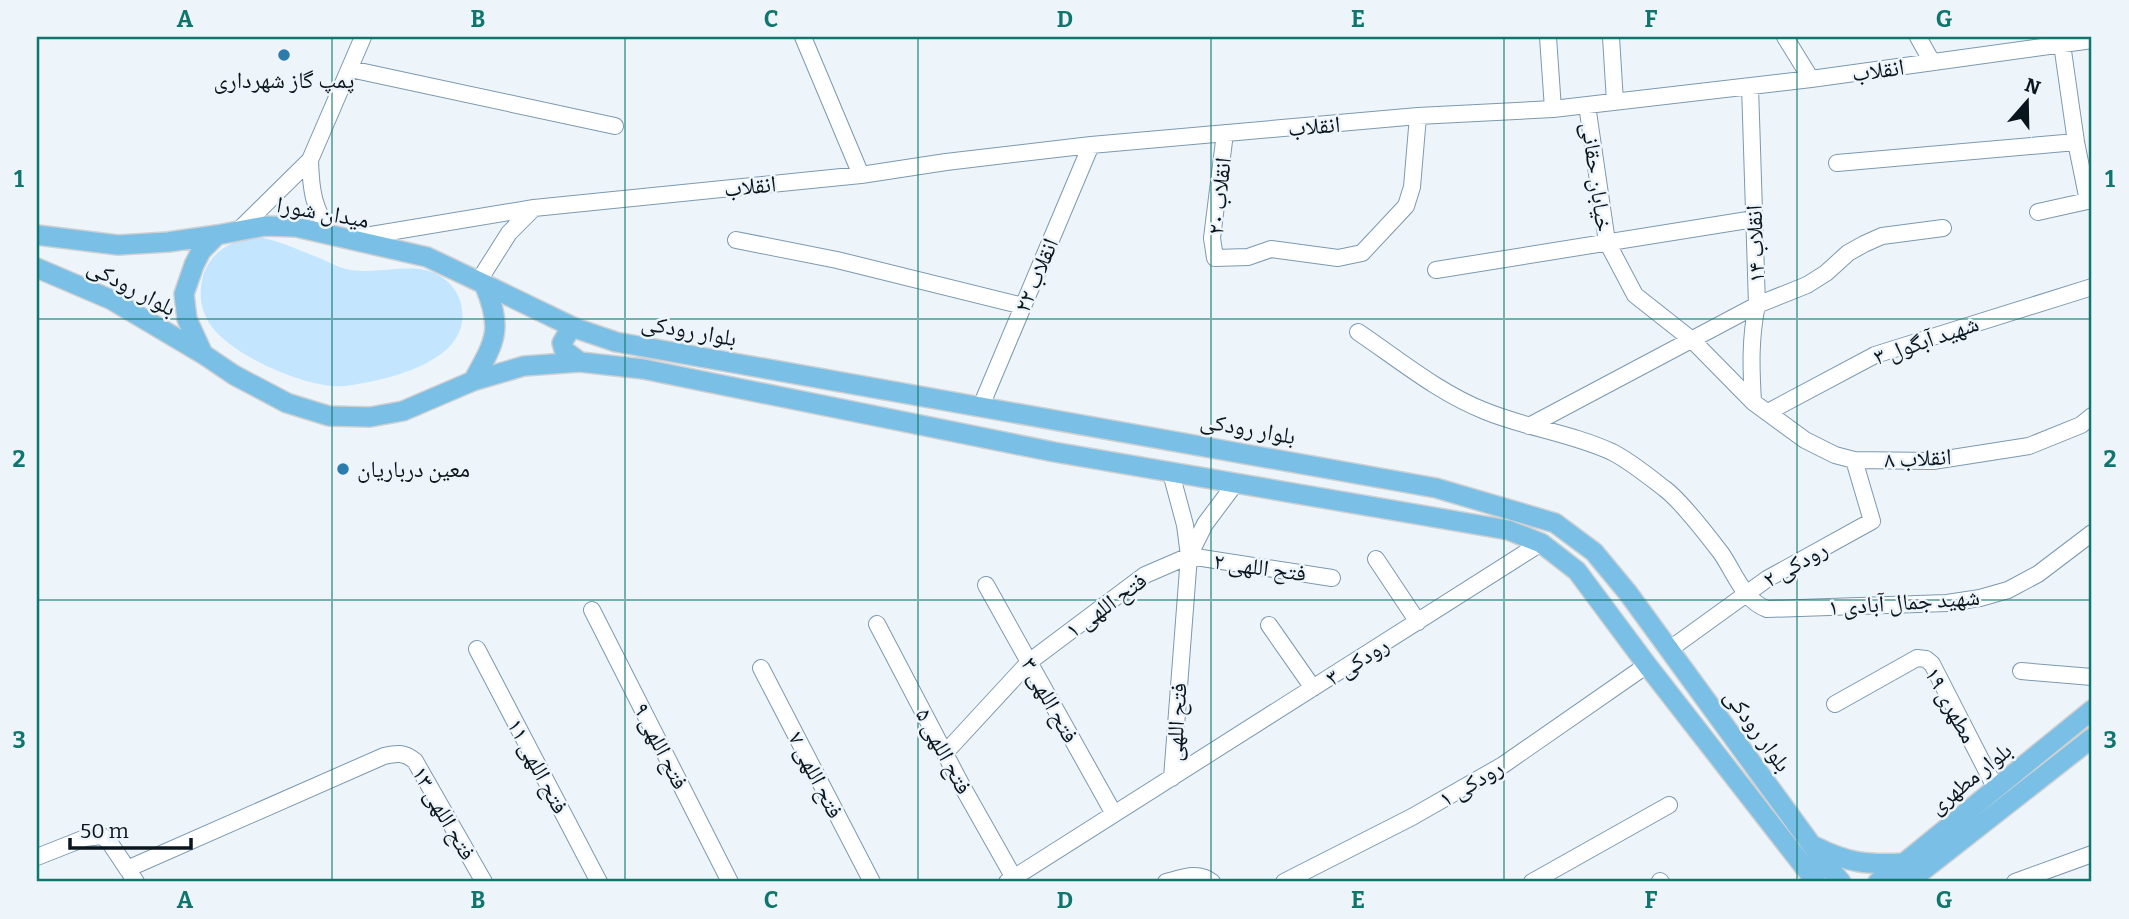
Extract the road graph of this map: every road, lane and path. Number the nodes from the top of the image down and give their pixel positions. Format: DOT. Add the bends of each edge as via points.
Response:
graph roads {
  1 [pos="363,37"];
  2 [pos="803,37"];
  3 [pos="1548,37"];
  4 [pos="1611,37"];
  5 [pos="1785,37"];
  6 [pos="1918,37"];
  7 [pos="2092,40"];
  8 [pos="2062,44"];
  9 [pos="2001,45"];
  10 [pos="1932,62"];
  11 [pos="350,69"];
  12 [pos="1811,79"];
  13 [pos="1750,86"];
  14 [pos="1615,102"];
  15 [pos="1587,105"];
  16 [pos="1553,108"];
  17 [pos="1418,116"];
  18 [pos="615,126"];
  19 [pos="1225,133"];
  20 [pos="2076,142"];
  21 [pos="1091,145"];
  22 [pos="310,160"];
  23 [pos="1838,163"];
  24 [pos="861,175"];
  25 [pos="2090,200"];
  26 [pos="534,208"];
  27 [pos="2038,212"];
  28 [pos="1754,219"];
  29 [pos="1943,228"];
  30 [pos="240,229"];
  31 [pos="37,235"];
  32 [pos="217,235"];
  33 [pos="338,238"];
  34 [pos="736,240"];
  35 [pos="1607,242"];
  36 [pos="37,268"];
  37 [pos="1436,270"];
  38 [pos="481,283"];
  39 [pos="2092,287"];
  40 [pos="1757,305"];
  41 [pos="1023,306"];
  42 [pos="575,328"];
  43 [pos="1358,332"];
  44 [pos="1692,340"];
  45 [pos="203,354"];
  46 [pos="580,362"];
  47 [pos="473,381"];
  48 [pos="1753,402"];
  49 [pos="981,406"];
  50 [pos="1768,412"];
  51 [pos="1528,426"];
  52 [pos="2089,426"];
  53 [pos="1854,460"];
  54 [pos="1171,473"];
  55 [pos="1235,484"];
  56 [pos="2092,533"];
  57 [pos="1541,543"];
  58 [pos="1189,556"];
  59 [pos="1376,559"];
  60 [pos="1332,578"];
  61 [pos="986,585"];
  62 [pos="1745,593"];
  63 [pos="592,610"];
  64 [pos="1418,622"];
  65 [pos="877,624"];
  66 [pos="1269,625"];
  67 [pos="477,649"];
  68 [pos="1670,649"];
  69 [pos="1029,662"];
  70 [pos="1647,665"];
  71 [pos="761,668"];
  72 [pos="2021,671"];
  73 [pos="2092,677"];
  74 [pos="1314,688"];
  75 [pos="1835,704"];
  76 [pos="2092,710"];
  77 [pos="2092,738"];
  78 [pos="945,753"];
  79 [pos="1172,778"];
  80 [pos="1996,789"];
  81 [pos="1669,805"];
  82 [pos="1114,814"];
  83 [pos="1812,845"];
  84 [pos="1789,849"];
  85 [pos="2092,854"];
  86 [pos="37,857"];
  87 [pos="1925,858"];
  88 [pos="132,876"];
  89 [pos="1908,877"];
  90 [pos="1010,880"];
  91 [pos="484,882"];
  92 [pos="599,882"];
  93 [pos="730,882"];
  94 [pos="872,882"];
  95 [pos="1166,882"];
  96 [pos="1212,882"];
  97 [pos="1284,882"];
  98 [pos="1532,882"];
  99 [pos="1800,882"];
  100 [pos="1816,882"];
  101 [pos="1841,882"];
  102 [pos="1878,882"];
  103 [pos="2015,882"];
  1 -- 11 [label="street"];
  2 -- 24 [label="street"];
  3 -- 16 [label="street"];
  4 -- 14 [label="street"];
  5 -- 12 [label="street"];
  6 -- 10 [label="street"];
  7 -- 8 [label="street, انقلاب"];
  8 -- 9 [label="street, انقلاب"];
  8 -- 20 [label="street"];
  9 -- 10 [label="street, انقلاب"];
  10 -- 12 [label="street, انقلاب"];
  11 -- 18 [label="street"];
  11 -- 22 [label="street"];
  12 -- 13 [label="street, انقلاب"];
  13 -- 14 [label="street, انقلاب"];
  13 -- 28 [label="street, انقلاب ۱۴"];
  14 -- 15 [label="street, انقلاب"];
  15 -- 16 [label="street, انقلاب"];
  15 -- 35 [label="street, خیابان حقانی"];
  16 -- 17 [label="street, انقلاب"];
  17 -- 19 [label="street, انقلاب"];
  17 -- 19 [label="street, انقلاب ۲۰" via="1406,206 1362,253 1338,258 1271,249 1248,257 1216,258 1212,238"];
  19 -- 21 [label="street, انقلاب"];
  20 -- 23 [label="street"];
  20 -- 25 [label="street"];
  21 -- 24 [label="street, انقلاب"];
  21 -- 41 [label="street, انقلاب ۲۲"];
  22 -- 30 [label="street"];
  22 -- 33 [label="street" via="316,210"];
  24 -- 26 [label="street, انقلاب"];
  25 -- 27 [label="street"];
  26 -- 33 [label="street, انقلاب"];
  26 -- 38 [label="street" via="509,233"];
  28 -- 35 [label="street"];
  28 -- 40 [label="street, انقلاب ۱۴"];
  29 -- 40 [label="street" via="1882,236 1849,253 1807,285"];
  30 -- 32 [label="main road, میدان شورا"];
  30 -- 33 [label="main road, میدان شورا" via="296,227"];
  31 -- 32 [label="main road, بلوار رودکی" via="118,245"];
  32 -- 45 [label="main road" via="201,251 184,294 187,320"];
  33 -- 38 [label="main road, میدان شورا" via="427,257"];
  34 -- 41 [label="street"];
  35 -- 37 [label="street"];
  35 -- 44 [label="street, خیابان حقانی" via="1635,295"];
  36 -- 45 [label="main road, بلوار رودکی" via="112,299"];
  38 -- 42 [label="main road, بلوار رودکی"];
  38 -- 47 [label="main road" via="495,309 496,329 491,350"];
  39 -- 50 [label="street, شهید آبگول ۳" via="1875,355"];
  40 -- 44 [label="street"];
  40 -- 48 [label="street, انقلاب ۱۴" via="1752,329"];
  41 -- 49 [label="street, انقلاب ۲۲"];
  42 -- 46 [label="main road" via="562,343"];
  42 -- 49 [label="main road, بلوار رودکی" via="616,342"];
  43 -- 51 [label="street" via="1455,397"];
  44 -- 48 [label="street, خیابان حقانی"];
  44 -- 51 [label="street"];
  45 -- 47 [label="main road" via="287,403 329,416 370,417 403,411"];
  46 -- 47 [label="main road, بلوار رودکی" via="524,366"];
  46 -- 54 [label="main road, بلوار رودکی" via="643,369"];
  48 -- 50 [label="street, انقلاب ۸"];
  49 -- 68 [label="main road, بلوار رودکی" via="1436,488 1555,523 1594,552"];
  50 -- 53 [label="street, انقلاب ۸" via="1805,440"];
  51 -- 62 [label="street" via="1615,453 1668,491 1721,554"];
  52 -- 53 [label="street, انقلاب ۸" via="2029,446 1933,461"];
  53 -- 62 [label="street, رودکی ۲" via="1871,521"];
  54 -- 55 [label="main road, بلوار رودکی"];
  54 -- 58 [label="street"];
  55 -- 57 [label="main road, بلوار رودکی" via="1508,530"];
  55 -- 58 [label="street" via="1205,524"];
  56 -- 62 [label="street, شهید جمال آبادی ۱" via="2038,574 1980,598 1782,610 1756,605"];
  57 -- 64 [label="street, رودکی ۳"];
  57 -- 70 [label="main road, بلوار رودکی" via="1577,571"];
  58 -- 60 [label="street, فتح اللهی ۲"];
  58 -- 69 [label="street, فتح اللهی ۱" via="1144,575"];
  58 -- 79 [label="street, فتح اللهی"];
  59 -- 64 [label="street"];
  61 -- 69 [label="street, فتح اللهی ۳"];
  62 -- 68 [label="street, رودکی ۲"];
  63 -- 93 [label="street, فتح اللهی ۹"];
  64 -- 74 [label="street, رودکی ۳"];
  65 -- 78 [label="street, فتح اللهی ۵"];
  66 -- 74 [label="street"];
  67 -- 92 [label="street, فتح اللهی ۱۱"];
  68 -- 83 [label="main road, بلوار رودکی"];
  69 -- 78 [label="street, فتح اللهی ۱"];
  69 -- 82 [label="street, فتح اللهی ۳"];
  70 -- 84 [label="main road, بلوار رودکی"];
  70 -- 97 [label="street, رودکی ۱" via="1503,765"];
  71 -- 94 [label="street, فتح اللهی ۷"];
  72 -- 73 [label="street"];
  74 -- 79 [label="street, رودکی ۳"];
  75 -- 80 [label="street, مطهری ۱۹" via="1917,658 1926,659"];
  76 -- 80 [label="main road, بلوار مطهری"];
  77 -- 87 [label="main road, بلوار مطهری"];
  78 -- 90 [label="street, فتح اللهی ۵"];
  79 -- 82 [label="street, فتح اللهی"];
  80 -- 87 [label="main road, بلوار مطهری"];
  81 -- 98 [label="street"];
  82 -- 90 [label="street, فتح اللهی"];
  83 -- 89 [label="main road" via="1851,862 1876,864"];
  83 -- 101 [label="main road, بلوار رودکی"];
  84 -- 99 [label="main road"];
  84 -- 100 [label="main road, بلوار رودکی"];
  85 -- 103 [label="street"];
  86 -- 88 [label="street" via="102,836"];
  87 -- 89 [label="main road, بلوار مطهری"];
  88 -- 91 [label="street, فتح اللهی ۱۳" via="397,753 415,761"];
  89 -- 102 [label="main road, بلوار مطهری"];
  95 -- 96 [label="street" via="1190,876"];
}
